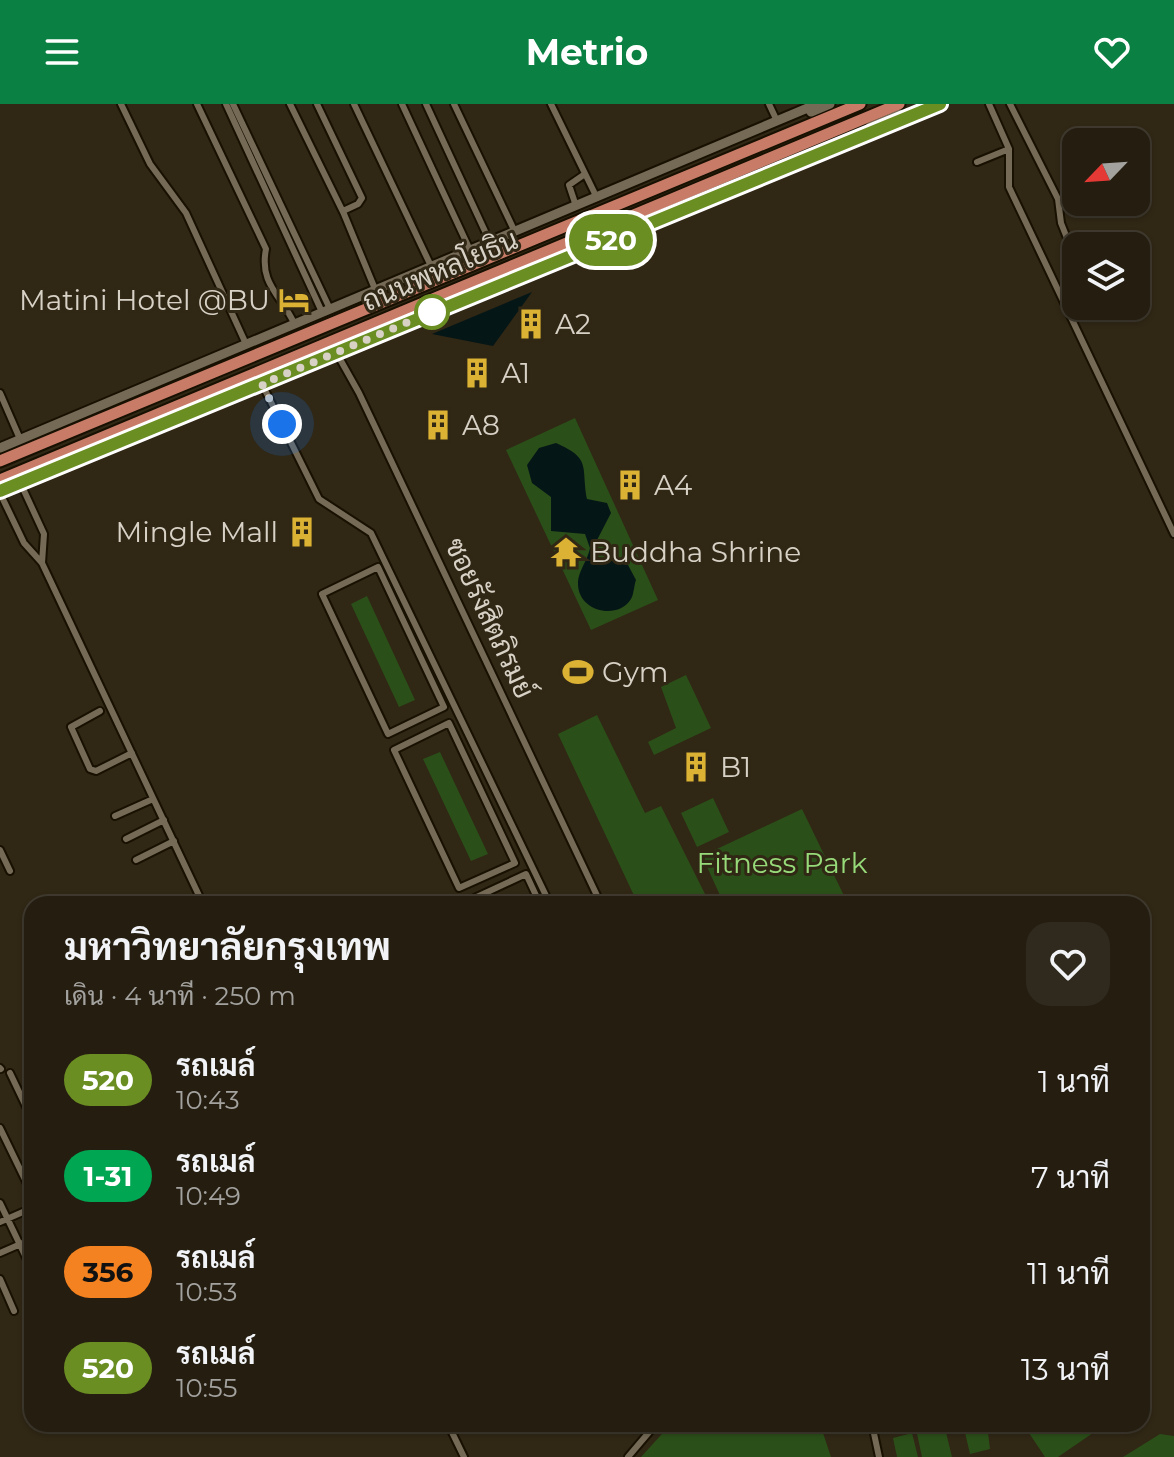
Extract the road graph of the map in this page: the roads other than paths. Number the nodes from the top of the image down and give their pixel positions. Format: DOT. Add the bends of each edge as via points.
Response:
graph roads {
  1 [pos="121,104"];
  2 [pos="197,104"];
  3 [pos="226,104"];
  4 [pos="233,104"];
  5 [pos="290,104"];
  6 [pos="317,104"];
  7 [pos="354,104"];
  8 [pos="402,104"];
  9 [pos="426,104"];
  10 [pos="454,104"];
  11 [pos="551,104"];
  12 [pos="769,104"];
  13 [pos="830,104"];
  14 [pos="860,104"];
  15 [pos="899,104"];
  16 [pos="926,104"];
  17 [pos="940,104"];
  18 [pos="989,104"];
  19 [pos="1010,104"];
  20 [pos="814,105"];
  21 [pos="777,121"];
  22 [pos="1009,149"];
  23 [pos="696,156"];
  24 [pos="977,162"];
  25 [pos="567,175"];
  26 [pos="569,185"];
  27 [pos="571,195"];
  28 [pos="597,198"];
  29 [pos="710,200"];
  30 [pos="576,206"];
  31 [pos="343,211"];
  32 [pos="515,232"];
  33 [pos="1065,232"];
  34 [pos="490,242"];
  35 [pos="554,248"];
  36 [pos="470,250"];
  37 [pos="431,266"];
  38 [pos="531,272"];
  39 [pos="375,289"];
  40 [pos="326,310"];
  41 [pos="294,323"];
  42 [pos="246,344"];
  43 [pos="336,352"];
  44 [pos="262,384"];
  45 [pos="0,393"];
  46 [pos="20,439"];
  47 [pos="0,448"];
  48 [pos="0,461"];
  49 [pos="0,480"];
  50 [pos="20,482"];
  51 [pos="0,492"];
  52 [pos="1174,534"];
  53 [pos="42,563"];
  54 [pos="420,633"];
  55 [pos="411,638"];
  56 [pos="100,711"];
  57 [pos="132,753"];
  58 [pos="493,786"];
  59 [pos="482,791"];
  60 [pos="153,799"];
  61 [pos="115,816"];
  62 [pos="164,820"];
  63 [pos="126,839"];
  64 [pos="174,841"];
  65 [pos="0,850"];
  66 [pos="136,860"];
  67 [pos="10,871"];
  68 [pos="199,896"];
  69 [pos="479,896"];
  70 [pos="536,896"];
  71 [pos="546,896"];
  72 [pos="597,896"];
  73 [pos="10,1073"];
  74 [pos="24,1102"];
  75 [pos="0,1128"];
  76 [pos="24,1178"];
  77 [pos="0,1203"];
  78 [pos="24,1211"];
  79 [pos="4,1220"];
  80 [pos="24,1242"];
  81 [pos="20,1244"];
  82 [pos="0,1253"];
  83 [pos="24,1253"];
  84 [pos="0,1279"];
  85 [pos="14,1311"];
  86 [pos="452,1432"];
  87 [pos="649,1432"];
  88 [pos="874,1432"];
  89 [pos="464,1457"];
  90 [pos="628,1457"];
  91 [pos="879,1457"];
  1 -- 42 [label="street" via="150,164 186,213"];
  2 -- 41 [label="street" via="266,249 262,267"];
  3 -- 40 [label="street"];
  4 -- 40 [label="street"];
  5 -- 31 [label="street"];
  6 -- 31 [label="street" via="362,198"];
  7 -- 37 [label="street"];
  8 -- 36 [label="street"];
  9 -- 34 [label="street"];
  10 -- 32 [label="street"];
  11 -- 28 [label="street"];
  12 -- 21 [label="street"];
  13 -- 23 [label="main road"];
  14 -- 48 [label="highway, ถนนพหลโยธิน"];
  15 -- 35 [label="highway, ถนนพหลโยธิน"];
  16 -- 29 [label="main road"];
  17 -- 29 [label="main road, ถนนพหลโยธิน"];
  18 -- 22 [label="street"];
  19 -- 33 [label="street" via="1058,199"];
  20 -- 21 [label="main road, ถนนพหลโยธิน"];
  21 -- 23 [label="main road, ถนนพหลโยธิน"];
  22 -- 24 [label="street"];
  22 -- 52 [label="street" via="1009,187"];
  23 -- 28 [label="main road, ถนนพหลโยธิน"];
  25 -- 26 [label="street"];
  26 -- 27 [label="street"];
  26 -- 27 [label="street" via="579,178 578,191"];
  27 -- 30 [label="street"];
  28 -- 30 [label="main road, ถนนพหลโยธิน"];
  29 -- 38 [label="main road, ถนนพหลโยธิน"];
  30 -- 32 [label="main road, ถนนพหลโยธิน"];
  31 -- 39 [label="street"];
  32 -- 34 [label="main road, ถนนพหลโยธิน"];
  34 -- 36 [label="main road, ถนนพหลโยธิน"];
  35 -- 38 [label="highway"];
  35 -- 49 [label="highway, ถนนพหลโยธิน"];
  36 -- 37 [label="main road, ถนนพหลโยธิน"];
  37 -- 39 [label="main road, ถนนพหลโยธิน"];
  38 -- 43 [label="main road, ถนนพหลโยธิน"];
  39 -- 40 [label="main road, ถนนพหลโยธิน"];
  40 -- 41 [label="main road, ถนนพหลโยธิน"];
  41 -- 42 [label="main road, ถนนพหลโยธิน"];
  42 -- 46 [label="main road, ถนนพหลโยธิน"];
  43 -- 44 [label="main road, ถนนพหลโยธิน"];
  43 -- 72 [label="street, ซอยรังสิตภิรมย์"];
  44 -- 50 [label="main road, ถนนพหลโยธิน"];
  44 -- 54 [label="street" via="319,499 371,533"];
  45 -- 46 [label="street"];
  46 -- 47 [label="main road, ถนนพหลโยธิน"];
  50 -- 51 [label="main road, ถนนพหลโยธิน"];
  50 -- 53 [label="street" via="44,534"];
  51 -- 53 [label="street" via="24,543"];
  53 -- 57 [label="street"];
  54 -- 55 [label="street"];
  54 -- 58 [label="street"];
  55 -- 55 [label="street" via="378,567 322,594 388,734 444,707"];
  56 -- 57 [label="street" via="71,727 90,769 96,771"];
  57 -- 60 [label="street"];
  58 -- 59 [label="street"];
  58 -- 71 [label="street"];
  59 -- 59 [label="street" via="515,863 459,888 394,750 449,723"];
  60 -- 61 [label="street"];
  60 -- 62 [label="street"];
  62 -- 63 [label="street"];
  62 -- 64 [label="street"];
  64 -- 66 [label="street"];
  64 -- 68 [label="street"];
  65 -- 67 [label="street"];
  69 -- 70 [label="street" via="526,874"];
  73 -- 74 [label="street"];
  75 -- 76 [label="street"];
  77 -- 79 [label="street"];
  78 -- 79 [label="street"];
  79 -- 81 [label="street"];
  80 -- 81 [label="street"];
  81 -- 82 [label="street"];
  81 -- 83 [label="street"];
  84 -- 85 [label="street"];
  86 -- 89 [label="street"];
  87 -- 90 [label="street"];
  88 -- 91 [label="street"];
}
